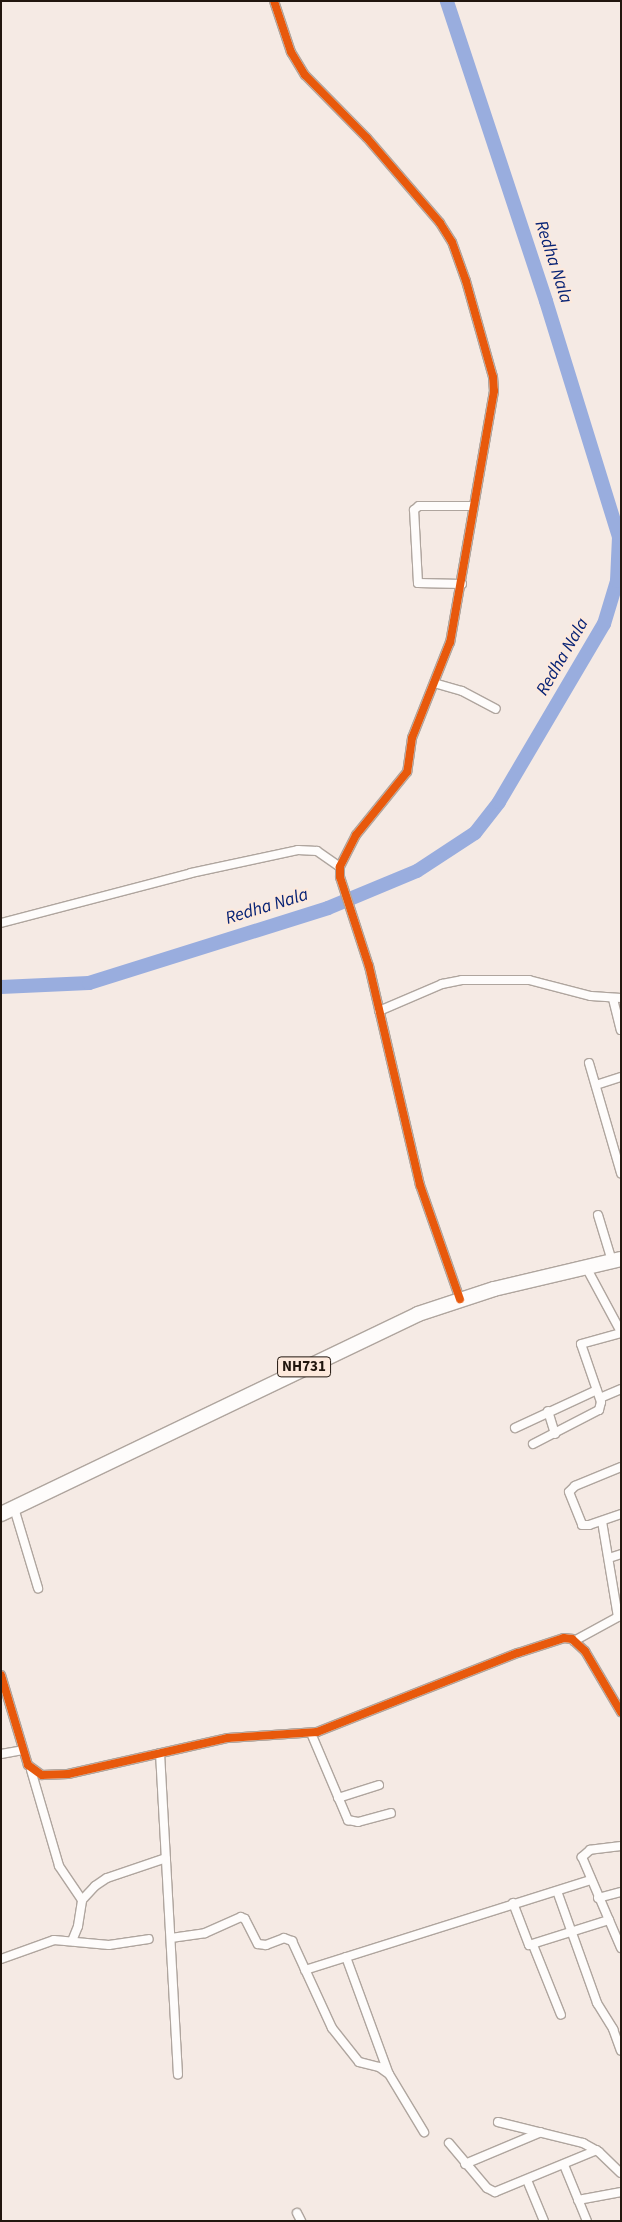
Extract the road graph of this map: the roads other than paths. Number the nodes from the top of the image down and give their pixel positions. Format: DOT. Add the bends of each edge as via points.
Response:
graph roads {
  1 [pos="274,1"];
  2 [pos="473,506"];
  3 [pos="462,584"];
  4 [pos="434,683"];
  5 [pos="496,709"];
  6 [pos="340,867"];
  7 [pos="1,923"];
  8 [pos="617,998"];
  9 [pos="380,1011"];
  10 [pos="621,1030"];
  11 [pos="589,1063"];
  12 [pos="621,1077"];
  13 [pos="596,1085"];
  14 [pos="621,1173"];
  15 [pos="598,1215"];
  16 [pos="616,1260"];
  17 [pos="586,1267"];
  18 [pos="460,1299"];
  19 [pos="621,1332"];
  20 [pos="621,1389"];
  21 [pos="598,1394"];
  22 [pos="548,1410"];
  23 [pos="515,1428"];
  24 [pos="555,1434"];
  25 [pos="533,1444"];
  26 [pos="621,1467"];
  27 [pos="8,1511"];
  28 [pos="621,1514"];
  29 [pos="602,1520"];
  30 [pos="621,1554"];
  31 [pos="609,1558"];
  32 [pos="38,1588"];
  33 [pos="574,1641"];
  34 [pos="1,1676"];
  35 [pos="621,1712"];
  36 [pos="311,1733"];
  37 [pos="23,1750"];
  38 [pos="160,1753"];
  39 [pos="1,1754"];
  40 [pos="31,1770"];
  41 [pos="379,1785"];
  42 [pos="338,1798"];
  43 [pos="391,1813"];
  44 [pos="621,1846"];
  45 [pos="166,1858"];
  46 [pos="591,1880"];
  47 [pos="557,1891"];
  48 [pos="621,1892"];
  49 [pos="598,1898"];
  50 [pos="82,1900"];
  51 [pos="513,1903"];
  52 [pos="610,1920"];
  53 [pos="572,1933"];
  54 [pos="171,1938"];
  55 [pos="149,1939"];
  56 [pos="72,1940"];
  57 [pos="533,1944"];
  58 [pos="621,1948"];
  59 [pos="346,1957"];
  60 [pos="1,1959"];
  61 [pos="306,1970"];
  62 [pos="561,2016"];
  63 [pos="621,2050"];
  64 [pos="178,2074"];
  65 [pos="389,2074"];
  66 [pos="498,2122"];
  67 [pos="424,2132"];
  68 [pos="541,2132"];
  69 [pos="449,2143"];
  70 [pos="597,2150"];
  71 [pos="465,2164"];
  72 [pos="564,2165"];
  73 [pos="621,2173"];
  74 [pos="527,2180"];
  75 [pos="621,2192"];
  76 [pos="578,2200"];
  77 [pos="297,2213"];
  78 [pos="301,2221"];
  79 [pos="544,2221"];
  80 [pos="587,2221"];
  1 -- 2 [label="street" via="291,52 301,70 367,138 435,217 459,260 493,377 494,391"];
  2 -- 3 [label="street"];
  2 -- 3 [label="street" via="419,506 414,510 418,583"];
  3 -- 4 [label="street" via="450,642"];
  4 -- 5 [label="street" via="462,691"];
  4 -- 6 [label="street" via="412,738 408,772 356,835"];
  6 -- 7 [label="street" via="317,851 298,850 191,873"];
  6 -- 9 [label="street"];
  8 -- 9 [label="street" via="591,996 543,982 468,980 448,982"];
  8 -- 10 [label="street"];
  9 -- 18 [label="street" via="420,1186"];
  11 -- 13 [label="street"];
  12 -- 13 [label="street"];
  13 -- 14 [label="street"];
  15 -- 16 [label="street"];
  16 -- 17 [label="highway, NH731"];
  17 -- 18 [label="highway, NH731"];
  17 -- 19 [label="street"];
  18 -- 27 [label="highway, NH731" via="418,1314 332,1354"];
  19 -- 21 [label="street" via="581,1344"];
  20 -- 21 [label="street"];
  21 -- 22 [label="street"];
  21 -- 24 [label="street" via="601,1406 595,1415"];
  22 -- 23 [label="street"];
  22 -- 24 [label="street"];
  24 -- 25 [label="street"];
  26 -- 29 [label="street" via="575,1486 569,1492 582,1524"];
  27 -- 32 [label="street"];
  28 -- 29 [label="street"];
  29 -- 31 [label="street"];
  30 -- 31 [label="street"];
  31 -- 33 [label="street" via="618,1617"];
  33 -- 35 [label="street" via="585,1651"];
  33 -- 36 [label="street" via="554,1640"];
  34 -- 37 [label="street"];
  36 -- 38 [label="street" via="228,1738"];
  36 -- 42 [label="street"];
  37 -- 39 [label="street"];
  37 -- 40 [label="street"];
  38 -- 40 [label="street" via="68,1774 42,1775"];
  38 -- 45 [label="street"];
  40 -- 50 [label="street" via="59,1866"];
  41 -- 42 [label="street"];
  42 -- 43 [label="street" via="350,1822"];
  44 -- 46 [label="street" via="583,1854"];
  45 -- 50 [label="street" via="107,1878"];
  45 -- 54 [label="street"];
  46 -- 47 [label="street"];
  46 -- 49 [label="street"];
  47 -- 51 [label="street"];
  47 -- 53 [label="street"];
  48 -- 49 [label="street"];
  49 -- 52 [label="street"];
  50 -- 56 [label="street"];
  51 -- 57 [label="street" via="526,1943"];
  51 -- 59 [label="street"];
  52 -- 53 [label="street"];
  52 -- 58 [label="street"];
  53 -- 57 [label="street"];
  53 -- 63 [label="street" via="598,2003"];
  54 -- 61 [label="street" via="205,1933 240,1917 245,1919 258,1944 284,1938 292,1941"];
  54 -- 64 [label="street"];
  55 -- 56 [label="street" via="109,1945"];
  56 -- 60 [label="street" via="54,1940"];
  57 -- 62 [label="street"];
  59 -- 61 [label="street"];
  59 -- 65 [label="street"];
  61 -- 65 [label="street" via="332,2028 351,2054 359,2062 379,2067"];
  65 -- 67 [label="street"];
  66 -- 68 [label="street"];
  68 -- 70 [label="street"];
  68 -- 71 [label="street"];
  69 -- 71 [label="street"];
  70 -- 72 [label="street"];
  70 -- 73 [label="street"];
  71 -- 74 [label="street" via="491,2192"];
  72 -- 74 [label="street"];
  72 -- 76 [label="street"];
  74 -- 79 [label="street"];
  75 -- 76 [label="street"];
  76 -- 80 [label="street"];
  77 -- 78 [label="street"];
}
